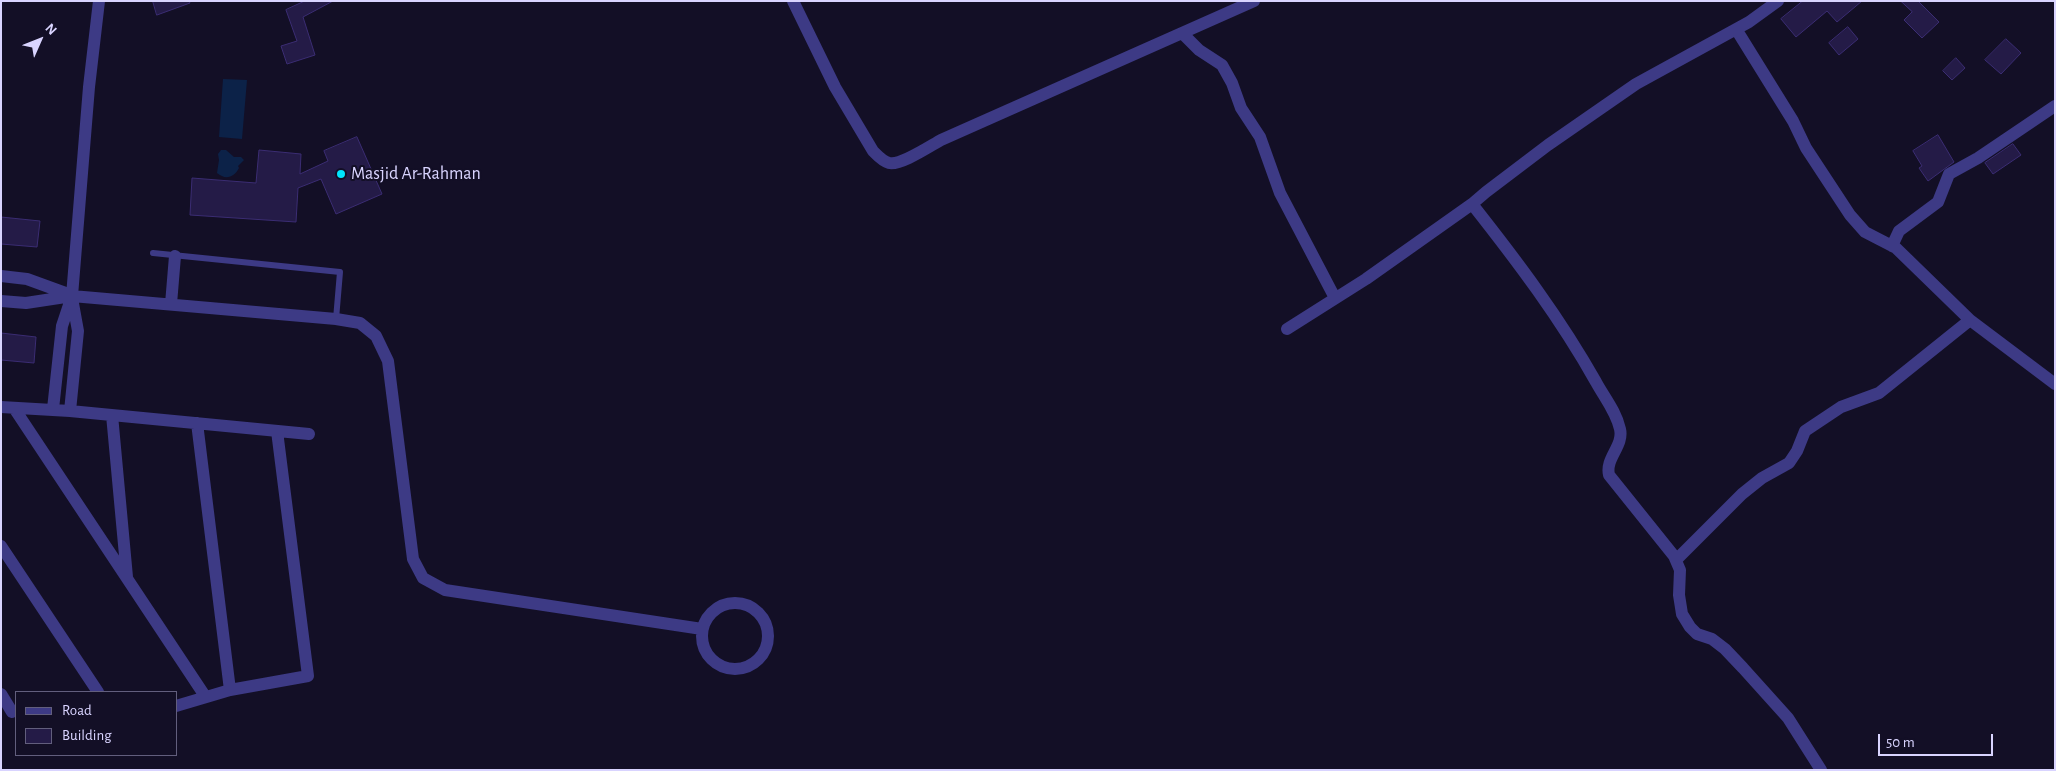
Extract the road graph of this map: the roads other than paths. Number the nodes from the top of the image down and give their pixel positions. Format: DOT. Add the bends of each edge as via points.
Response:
graph roads {
  1 [pos="99,1"];
  2 [pos="793,1"];
  3 [pos="1254,1"];
  4 [pos="1778,1"];
  5 [pos="1736,29"];
  6 [pos="1182,33"];
  7 [pos="2055,106"];
  8 [pos="1472,204"];
  9 [pos="1892,246"];
  10 [pos="153,253"];
  11 [pos="174,256"];
  12 [pos="1,276"];
  13 [pos="72,296"];
  14 [pos="1335,298"];
  15 [pos="1,301"];
  16 [pos="171,304"];
  17 [pos="336,319"];
  18 [pos="1970,320"];
  19 [pos="1287,329"];
  20 [pos="2055,384"];
  21 [pos="8,407"];
  22 [pos="53,409"];
  23 [pos="70,411"];
  24 [pos="112,415"];
  25 [pos="197,423"];
  26 [pos="277,431"];
  27 [pos="309,434"];
  28 [pos="1,546"];
  29 [pos="1676,560"];
  30 [pos="127,579"];
  31 [pos="702,629"];
  32 [pos="230,690"];
  33 [pos="97,691"];
  34 [pos="1,694"];
  35 [pos="205,696"];
  36 [pos="178,705"];
  37 [pos="10,713"];
  38 [pos="1822,770"];
  1 -- 13 [label="street"];
  2 -- 6 [label="street" via="835,87 873,150 881,160 891,164"];
  3 -- 6 [label="street"];
  4 -- 5 [label="street"];
  5 -- 8 [label="street" via="1636,84 1548,145"];
  5 -- 9 [label="street" via="1806,148 1850,215 1865,232"];
  6 -- 14 [label="street" via="1199,50 1222,65 1241,108 1260,137 1280,193"];
  7 -- 9 [label="street" via="1949,174 1938,202 1899,231"];
  8 -- 14 [label="street"];
  8 -- 29 [label="street" via="1540,292 1613,409 1621,435 1610,460 1609,475"];
  9 -- 18 [label="street"];
  10 -- 11 [label="lane"];
  11 -- 16 [label="street"];
  11 -- 17 [label="lane" via="340,272"];
  12 -- 13 [label="street" via="27,279"];
  13 -- 15 [label="street" via="26,303"];
  13 -- 16 [label="street"];
  13 -- 22 [label="street" via="62,326"];
  13 -- 23 [label="street" via="78,331"];
  14 -- 19 [label="street"];
  16 -- 17 [label="street"];
  17 -- 31 [label="street" via="360,323 376,336 388,361 413,559 423,578 445,590"];
  18 -- 20 [label="street"];
  18 -- 29 [label="street" via="1879,393 1841,407 1805,430 1789,462 1742,494"];
  21 -- 22 [label="street"];
  21 -- 30 [label="street"];
  22 -- 23 [label="street"];
  23 -- 24 [label="street"];
  24 -- 25 [label="street"];
  24 -- 30 [label="street"];
  25 -- 26 [label="street"];
  25 -- 32 [label="street"];
  26 -- 27 [label="street"];
  26 -- 32 [label="street" via="308,676"];
  28 -- 33 [label="street"];
  29 -- 38 [label="street" via="1680,570 1682,614 1690,627 1697,634 1712,639 1743,668 1788,718"];
  30 -- 35 [label="street"];
  31 -- 31 [label="street" via="709,614 723,604 739,603 755,609 765,622 768,638 762,654 750,665 734,669 717,663 704,648"];
  32 -- 35 [label="street"];
  34 -- 37 [label="street"];
  35 -- 36 [label="street"];
}
